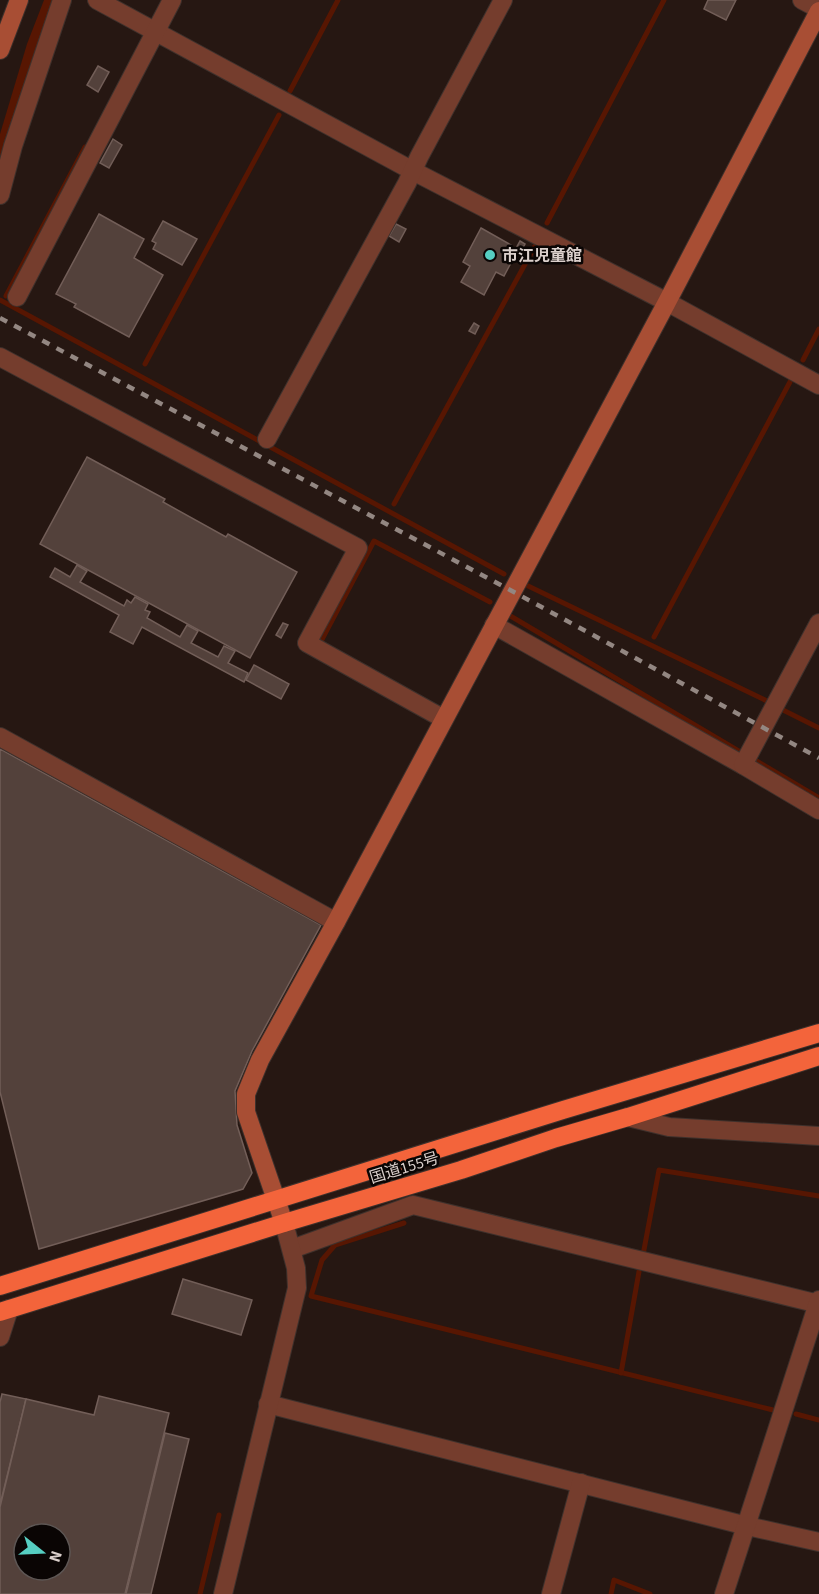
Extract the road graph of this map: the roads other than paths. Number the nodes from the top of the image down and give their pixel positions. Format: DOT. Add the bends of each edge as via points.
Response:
graph roads {
  1 [pos="19,0"];
  2 [pos="62,0"];
  3 [pos="97,0"];
  4 [pos="172,0"];
  5 [pos="503,0"];
  6 [pos="802,0"];
  7 [pos="819,10"];
  8 [pos="155,32"];
  9 [pos="0,50"];
  10 [pos="412,171"];
  11 [pos="0,195"];
  12 [pos="17,297"];
  13 [pos="667,302"];
  14 [pos="0,357"];
  15 [pos="819,385"];
  16 [pos="267,439"];
  17 [pos="819,623"];
  18 [pos="494,625"];
  19 [pos="444,719"];
  20 [pos="0,737"];
  21 [pos="743,765"];
  22 [pos="819,810"];
  23 [pos="336,922"];
  24 [pos="819,1034"];
  25 [pos="819,1056"];
  26 [pos="628,1117"];
  27 [pos="819,1136"];
  28 [pos="276,1199"];
  29 [pos="284,1223"];
  30 [pos="292,1249"];
  31 [pos="0,1286"];
  32 [pos="819,1303"];
  33 [pos="5,1310"];
  34 [pos="0,1338"];
  35 [pos="268,1404"];
  36 [pos="581,1483"];
  37 [pos="747,1526"];
  38 [pos="819,1542"];
  39 [pos="223,1594"];
  40 [pos="551,1594"];
  41 [pos="724,1594"];
  1 -- 9 [label="street"];
  2 -- 11 [label="street"];
  3 -- 8 [label="street"];
  4 -- 8 [label="street"];
  5 -- 10 [label="street"];
  6 -- 7 [label="street"];
  7 -- 13 [label="street"];
  8 -- 10 [label="street"];
  8 -- 12 [label="street"];
  10 -- 13 [label="street"];
  10 -- 16 [label="street"];
  13 -- 15 [label="street"];
  13 -- 18 [label="street"];
  14 -- 19 [label="street" via="358,548 308,643"];
  17 -- 21 [label="street"];
  18 -- 19 [label="street"];
  18 -- 21 [label="street"];
  19 -- 23 [label="street"];
  20 -- 23 [label="street"];
  21 -- 22 [label="street"];
  23 -- 28 [label="street" via="260,1060 246,1094 246,1112"];
  24 -- 28 [label="highway, 国道155号"];
  25 -- 26 [label="highway, 国道155号"];
  26 -- 27 [label="street" via="669,1127"];
  26 -- 29 [label="highway, 国道155号"];
  28 -- 29 [label="street"];
  28 -- 31 [label="highway, 国道155号"];
  29 -- 30 [label="street"];
  29 -- 33 [label="highway, 国道155号"];
  30 -- 32 [label="street" via="412,1205"];
  30 -- 35 [label="street" via="297,1288"];
  32 -- 37 [label="street"];
  33 -- 34 [label="street"];
  35 -- 36 [label="street"];
  35 -- 39 [label="street"];
  36 -- 37 [label="street"];
  36 -- 40 [label="street"];
  37 -- 38 [label="street"];
  37 -- 41 [label="street"];
}
